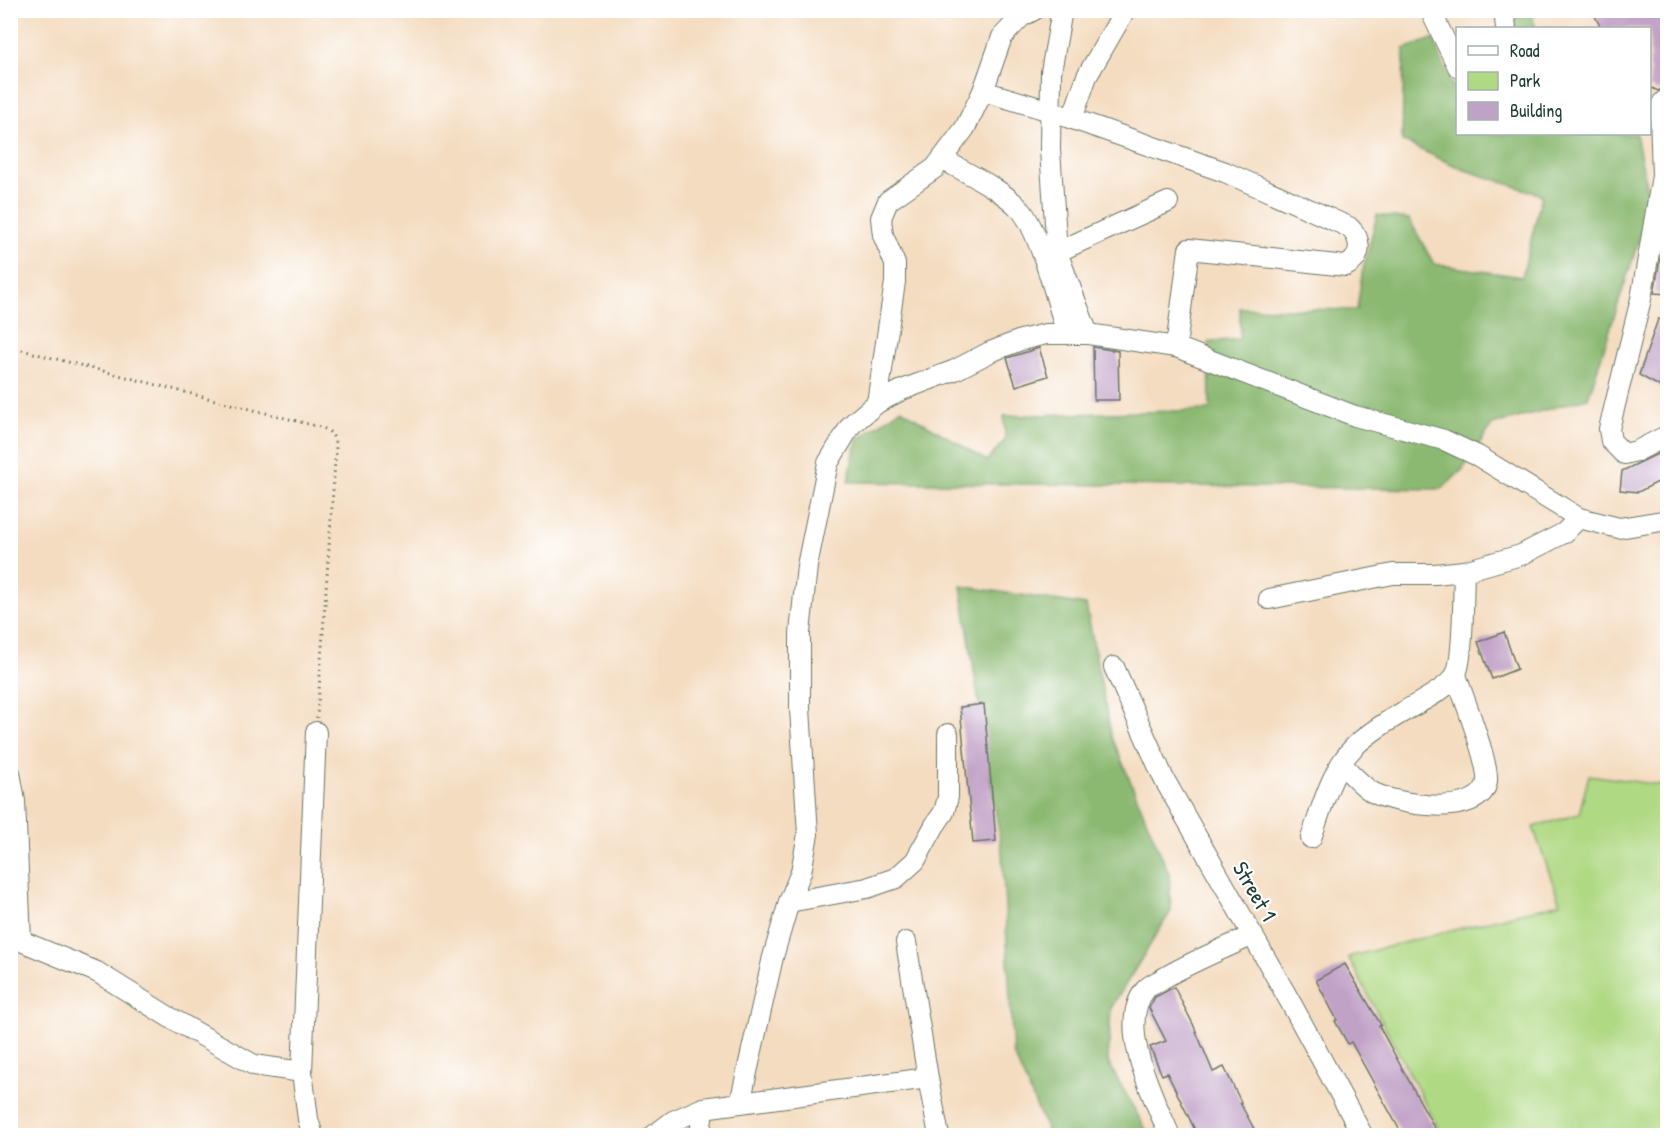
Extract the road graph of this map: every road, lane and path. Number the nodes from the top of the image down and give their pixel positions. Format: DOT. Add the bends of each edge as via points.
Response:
graph roads {
  1 [pos="1034,10"];
  2 [pos="1062,10"];
  3 [pos="1125,10"];
  4 [pos="1431,10"];
  5 [pos="1504,10"];
  6 [pos="1506,27"];
  7 [pos="1456,63"];
  8 [pos="982,91"];
  9 [pos="1668,98"];
  10 [pos="1050,111"];
  11 [pos="1072,119"];
  12 [pos="942,159"];
  13 [pos="1168,202"];
  14 [pos="1057,252"];
  15 [pos="1067,334"];
  16 [pos="1088,334"];
  17 [pos="10,347"];
  18 [pos="1176,347"];
  19 [pos="877,403"];
  20 [pos="1668,435"];
  21 [pos="1579,518"];
  22 [pos="1668,520"];
  23 [pos="1464,571"];
  24 [pos="1269,598"];
  25 [pos="1114,667"];
  26 [pos="1456,675"];
  27 [pos="316,732"];
  28 [pos="948,734"];
  29 [pos="1341,764"];
  30 [pos="10,773"];
  31 [pos="1311,838"];
  32 [pos="789,902"];
  33 [pos="1253,935"];
  34 [pos="16,940"];
  35 [pos="906,942"];
  36 [pos="302,1072"];
  37 [pos="928,1078"];
  38 [pos="740,1104"];
  39 [pos="703,1108"];
  40 [pos="311,1127"];
  41 [pos="653,1136"];
  42 [pos="700,1136"];
  43 [pos="939,1136"];
  44 [pos="1170,1136"];
  45 [pos="1363,1136"];
  1 -- 8 [label="street" via="1021,17 1002,37"];
  2 -- 10 [label="street" via="1051,72"];
  3 -- 11 [label="street" via="1087,76"];
  4 -- 7 [label="street"];
  5 -- 6 [label="street"];
  8 -- 10 [label="street"];
  8 -- 12 [label="street" via="965,128"];
  9 -- 20 [label="street" via="1660,113 1662,176 1641,298 1608,429 1611,441 1624,454"];
  10 -- 11 [label="street"];
  10 -- 14 [label="street"];
  11 -- 18 [label="street" via="1225,172 1356,233 1358,255 1346,266 1189,249"];
  12 -- 15 [label="street" via="1005,195 1022,210 1042,256"];
  12 -- 19 [label="street" via="888,201 881,218 883,235 895,264 895,282"];
  13 -- 14 [label="street"];
  14 -- 16 [label="street"];
  15 -- 16 [label="street"];
  15 -- 19 [label="street" via="1021,340"];
  16 -- 18 [label="street"];
  17 -- 27 [label="path" via="320,427 334,436"];
  18 -- 21 [label="street" via="1355,416 1444,440 1478,456"];
  19 -- 32 [label="street" via="851,425 828,463 807,566 800,633 800,709 808,834 801,872"];
  21 -- 22 [label="street" via="1619,528"];
  21 -- 23 [label="street" via="1564,533 1521,555"];
  23 -- 24 [label="street" via="1393,574"];
  23 -- 26 [label="street"];
  25 -- 33 [label="street, Street 1" via="1164,779"];
  26 -- 29 [label="street" via="1440,690 1380,726 1354,747"];
  26 -- 29 [label="street" via="1484,760 1484,792 1457,805 1407,803 1370,791"];
  27 -- 36 [label="street"];
  28 -- 32 [label="street" via="948,797 944,812 915,861 896,878 867,888"];
  29 -- 31 [label="street"];
  30 -- 34 [label="street" via="15,801"];
  32 -- 38 [label="street" via="772,957"];
  33 -- 44 [label="street" via="1147,988 1134,1011 1136,1044"];
  33 -- 45 [label="street, Street 1"];
  34 -- 36 [label="street" via="97,972 254,1065"];
  35 -- 37 [label="street"];
  36 -- 40 [label="street"];
  37 -- 38 [label="street"];
  37 -- 43 [label="street"];
  38 -- 39 [label="street"];
  39 -- 41 [label="street" via="673,1121"];
  39 -- 42 [label="street"];
}
